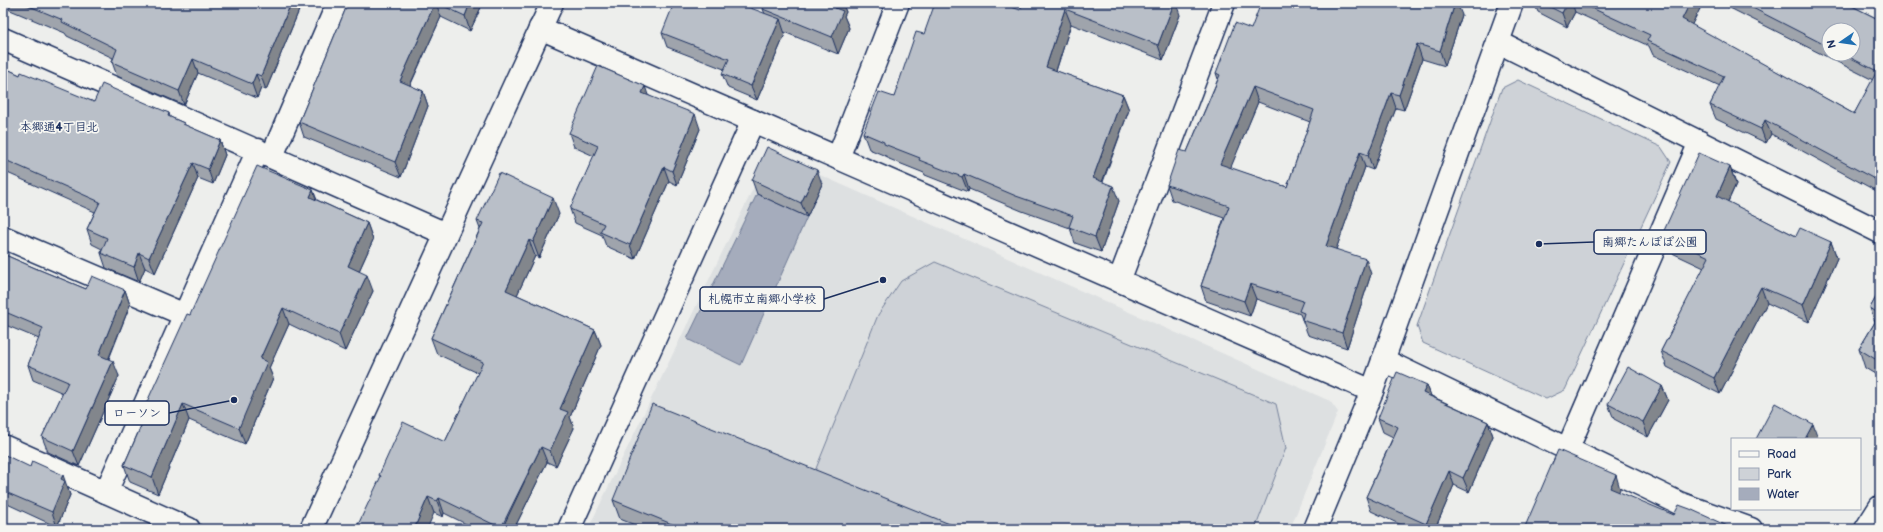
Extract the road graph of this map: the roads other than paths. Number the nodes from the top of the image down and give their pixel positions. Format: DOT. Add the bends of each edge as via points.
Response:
graph roads {
  1 [pos="338,3"];
  2 [pos="552,3"];
  3 [pos="898,3"];
  4 [pos="1224,3"];
  5 [pos="1512,3"];
  6 [pos="540,28"];
  7 [pos="3,39"];
  8 [pos="1498,42"];
  9 [pos="753,121"];
  10 [pos="1700,142"];
  11 [pos="265,153"];
  12 [pos="838,158"];
  13 [pos="1880,232"];
  14 [pos="446,234"];
  15 [pos="3,237"];
  16 [pos="1119,281"];
  17 [pos="185,314"];
  18 [pos="1382,360"];
  19 [pos="1372,391"];
  20 [pos="3,446"];
  21 [pos="1568,448"];
  22 [pos="106,492"];
  23 [pos="1880,507"];
  24 [pos="190,529"];
  25 [pos="312,529"];
  26 [pos="569,529"];
  27 [pos="1315,529"];
  28 [pos="1751,529"];
  29 [pos="1866,529"];
  1 -- 11 [label="street"];
  2 -- 6 [label="street"];
  3 -- 12 [label="street"];
  4 -- 16 [label="street"];
  5 -- 8 [label="street"];
  6 -- 9 [label="street"];
  6 -- 14 [label="street"];
  7 -- 11 [label="street"];
  8 -- 10 [label="street"];
  8 -- 18 [label="street"];
  9 -- 12 [label="street"];
  9 -- 26 [label="street"];
  10 -- 13 [label="street"];
  10 -- 21 [label="street"];
  11 -- 14 [label="street"];
  11 -- 17 [label="street"];
  12 -- 16 [label="street"];
  14 -- 25 [label="street"];
  15 -- 17 [label="street"];
  16 -- 19 [label="street"];
  17 -- 22 [label="street"];
  18 -- 19 [label="street"];
  18 -- 21 [label="street"];
  19 -- 27 [label="street"];
  20 -- 22 [label="street"];
  21 -- 28 [label="street" via="1679,502"];
  22 -- 24 [label="street"];
  23 -- 29 [label="street"];
}
